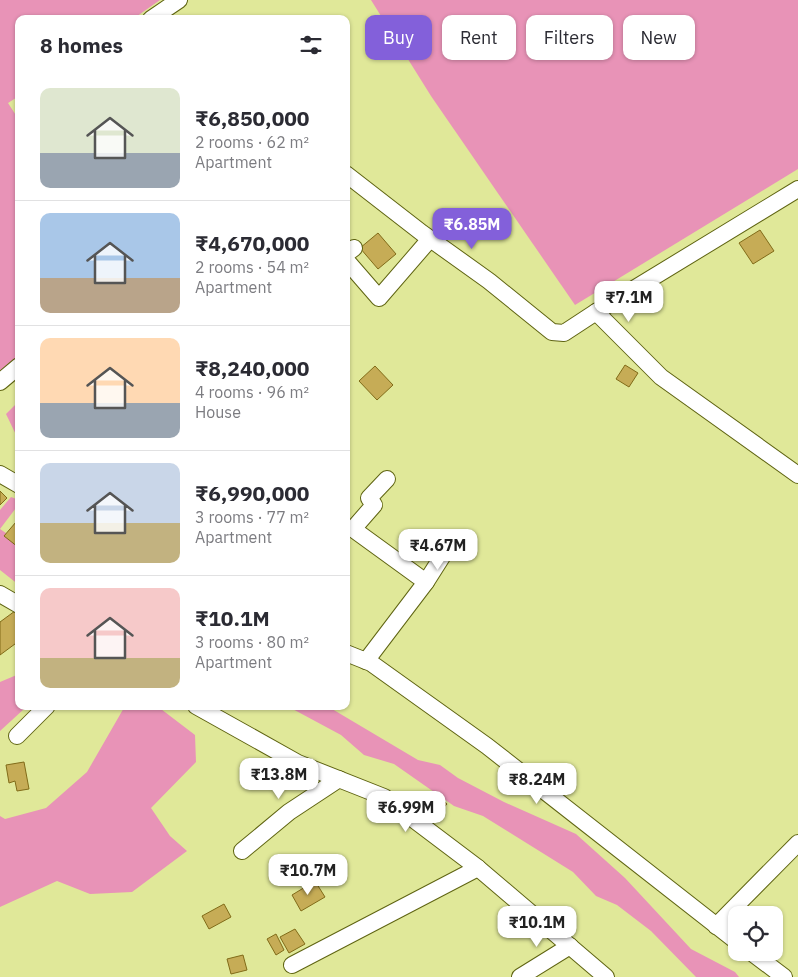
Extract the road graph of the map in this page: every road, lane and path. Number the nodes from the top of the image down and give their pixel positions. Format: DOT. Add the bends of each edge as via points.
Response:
graph roads {
  1 [pos="179,0"];
  2 [pos="157,15"];
  3 [pos="350,177"];
  4 [pos="798,189"];
  5 [pos="430,239"];
  6 [pos="350,255"];
  7 [pos="596,312"];
  8 [pos="15,369"];
  9 [pos="0,382"];
  10 [pos="0,474"];
  11 [pos="798,475"];
  12 [pos="387,479"];
  13 [pos="15,483"];
  14 [pos="452,541"];
  15 [pos="426,582"];
  16 [pos="0,594"];
  17 [pos="15,603"];
  18 [pos="350,655"];
  19 [pos="366,661"];
  20 [pos="43,710"];
  21 [pos="203,710"];
  22 [pos="17,736"];
  23 [pos="339,779"];
  24 [pos="798,843"];
  25 [pos="242,851"];
  26 [pos="478,868"];
  27 [pos="716,926"];
  28 [pos="728,935"];
  29 [pos="570,946"];
  30 [pos="763,961"];
  31 [pos="292,965"];
  32 [pos="520,977"];
  33 [pos="606,977"];
  34 [pos="784,977"];
  1 -- 2 [label="street"];
  3 -- 5 [label="street"];
  4 -- 7 [label="street"];
  5 -- 6 [label="street" via="379,298"];
  5 -- 7 [label="street" via="552,332 564,333"];
  7 -- 11 [label="street" via="661,377"];
  8 -- 9 [label="street"];
  10 -- 13 [label="street"];
  12 -- 15 [label="street" via="369,498 374,505 353,530"];
  14 -- 15 [label="street"];
  15 -- 19 [label="street"];
  16 -- 17 [label="street"];
  18 -- 19 [label="street"];
  19 -- 27 [label="street" via="487,746"];
  20 -- 22 [label="street"];
  21 -- 23 [label="street" via="298,763"];
  23 -- 25 [label="street" via="289,812"];
  23 -- 26 [label="street" via="384,797"];
  24 -- 27 [label="street"];
  26 -- 29 [label="street"];
  26 -- 31 [label="street"];
  27 -- 28 [label="street"];
  29 -- 32 [label="street"];
  29 -- 33 [label="street"];
  30 -- 34 [label="street"];
}
